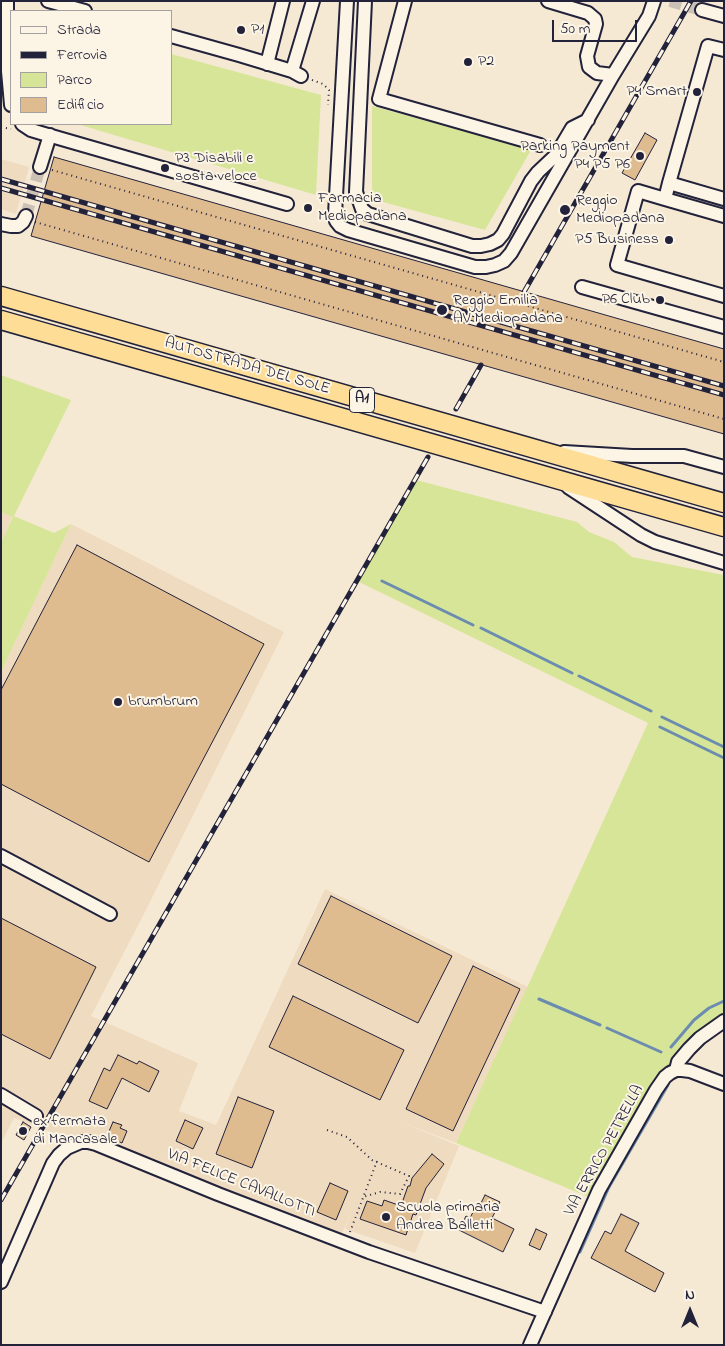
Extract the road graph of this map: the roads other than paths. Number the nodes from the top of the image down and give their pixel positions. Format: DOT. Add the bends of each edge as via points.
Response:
graph roads {
  1 [pos="7,1"];
  2 [pos="48,1"];
  3 [pos="284,1"];
  4 [pos="312,1"];
  5 [pos="347,1"];
  6 [pos="365,1"];
  7 [pos="405,1"];
  8 [pos="548,1"];
  9 [pos="654,1"];
  10 [pos="81,10"];
  11 [pos="702,10"];
  12 [pos="724,16"];
  13 [pos="172,36"];
  14 [pos="724,50"];
  15 [pos="267,64"];
  16 [pos="614,75"];
  17 [pos="10,94"];
  18 [pos="588,120"];
  19 [pos="24,125"];
  20 [pos="50,135"];
  21 [pos="540,145"];
  22 [pos="45,168"];
  23 [pos="669,183"];
  24 [pos="665,198"];
  25 [pos="724,199"];
  26 [pos="287,204"];
  27 [pos="724,216"];
  28 [pos="30,219"];
  29 [pos="1,224"];
  30 [pos="582,287"];
  31 [pos="1,296"];
  32 [pos="724,296"];
  33 [pos="1,320"];
  34 [pos="724,328"];
  35 [pos="537,450"];
  36 [pos="724,467"];
  37 [pos="557,479"];
  38 [pos="724,503"];
  39 [pos="724,527"];
  40 [pos="724,563"];
  41 [pos="1,856"];
  42 [pos="110,914"];
  43 [pos="724,1021"];
  44 [pos="676,1070"];
  45 [pos="724,1084"];
  46 [pos="1,1095"];
  47 [pos="36,1116"];
  48 [pos="1,1282"];
  49 [pos="545,1312"];
  50 [pos="530,1345"];
  1 -- 17 [label="street"];
  2 -- 10 [label="street"];
  3 -- 15 [label="street"];
  4 -- 15 [label="street" via="301,75"];
  5 -- 18 [label="street" via="335,214 340,226 348,230 475,267 504,261 512,253"];
  6 -- 18 [label="street" via="356,192 362,209 368,214 472,246 490,244 503,234 531,182 556,155 572,128"];
  7 -- 21 [label="street" via="379,99"];
  8 -- 16 [label="street" via="588,13 595,19 587,56 589,67 597,73"];
  9 -- 16 [label="street" via="649,16"];
  11 -- 12 [label="street"];
  13 -- 15 [label="street"];
  14 -- 23 [label="street" via="708,46"];
  16 -- 18 [label="street"];
  19 -- 20 [label="street"];
  20 -- 22 [label="street"];
  20 -- 26 [label="street"];
  23 -- 24 [label="street"];
  23 -- 25 [label="street"];
  24 -- 27 [label="street"];
  24 -- 32 [label="street" via="638,191 616,265"];
  28 -- 29 [label="street" via="18,226"];
  30 -- 34 [label="street"];
  31 -- 35 [label="highway, AUTOSTRADA DEL SOLE / A1"];
  33 -- 37 [label="highway, AUTOSTRADA DEL SOLE / A1"];
  35 -- 36 [label="street" via="684,456"];
  35 -- 38 [label="highway, AUTOSTRADA DEL SOLE / A1"];
  37 -- 39 [label="highway, AUTOSTRADA DEL SOLE / A1"];
  37 -- 40 [label="street" via="641,535"];
  41 -- 42 [label="street"];
  43 -- 44 [label="street, VIA ERRICO PETRELLA" via="689,1049 678,1062"];
  44 -- 45 [label="street" via="690,1071"];
  44 -- 49 [label="street, VIA ERRICO PETRELLA" via="665,1077 656,1090 602,1184"];
  46 -- 47 [label="street"];
  48 -- 49 [label="street, VIA FELICE CAVALLOTTI" via="53,1163 58,1155 80,1142 96,1144 368,1252"];
  49 -- 50 [label="street, VIA ERRICO PETRELLA"];
}
